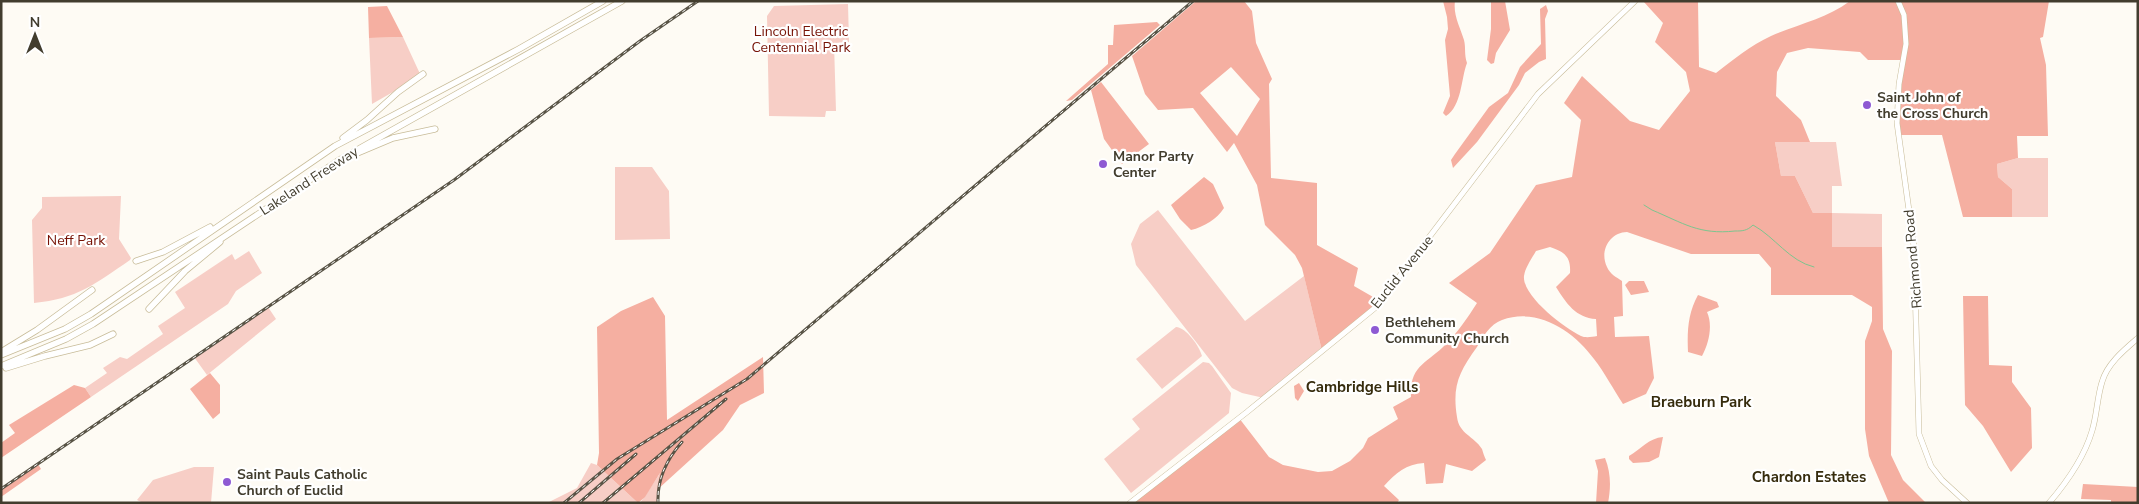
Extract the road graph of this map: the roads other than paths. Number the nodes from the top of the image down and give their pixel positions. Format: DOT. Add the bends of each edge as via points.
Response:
graph roads {
  1 [pos="603,1"];
  2 [pos="622,1"];
  3 [pos="1635,1"];
  4 [pos="1898,1"];
  5 [pos="423,74"];
  6 [pos="435,129"];
  7 [pos="334,146"];
  8 [pos="309,179"];
  9 [pos="210,229"];
  10 [pos="215,245"];
  11 [pos="136,261"];
  12 [pos="92,290"];
  13 [pos="149,309"];
  14 [pos="113,334"];
  15 [pos="2138,338"];
  16 [pos="1,353"];
  17 [pos="1,368"];
  18 [pos="1130,503"];
  19 [pos="1967,503"];
  20 [pos="2049,503"];
  1 -- 7 [label="highway, Lakeland Freeway"];
  2 -- 8 [label="highway, Lakeland Freeway"];
  3 -- 18 [label="main road, Euclid Avenue" via="1538,94 1376,307"];
  4 -- 19 [label="main road, Richmond Road" via="1904,15 1906,44 1897,123 1914,247 1919,434 1931,466"];
  5 -- 7 [label="highway"];
  6 -- 8 [label="highway" via="394,138"];
  7 -- 9 [label="highway, Lakeland Freeway"];
  8 -- 10 [label="highway, Lakeland Freeway"];
  9 -- 11 [label="highway"];
  9 -- 16 [label="highway" via="127,291 84,318 65,329"];
  10 -- 13 [label="highway"];
  10 -- 17 [label="highway" via="93,324"];
  12 -- 16 [label="highway"];
  14 -- 17 [label="highway" via="76,350"];
  15 -- 20 [label="main road" via="2106,372 2092,432 2083,453"];
}
